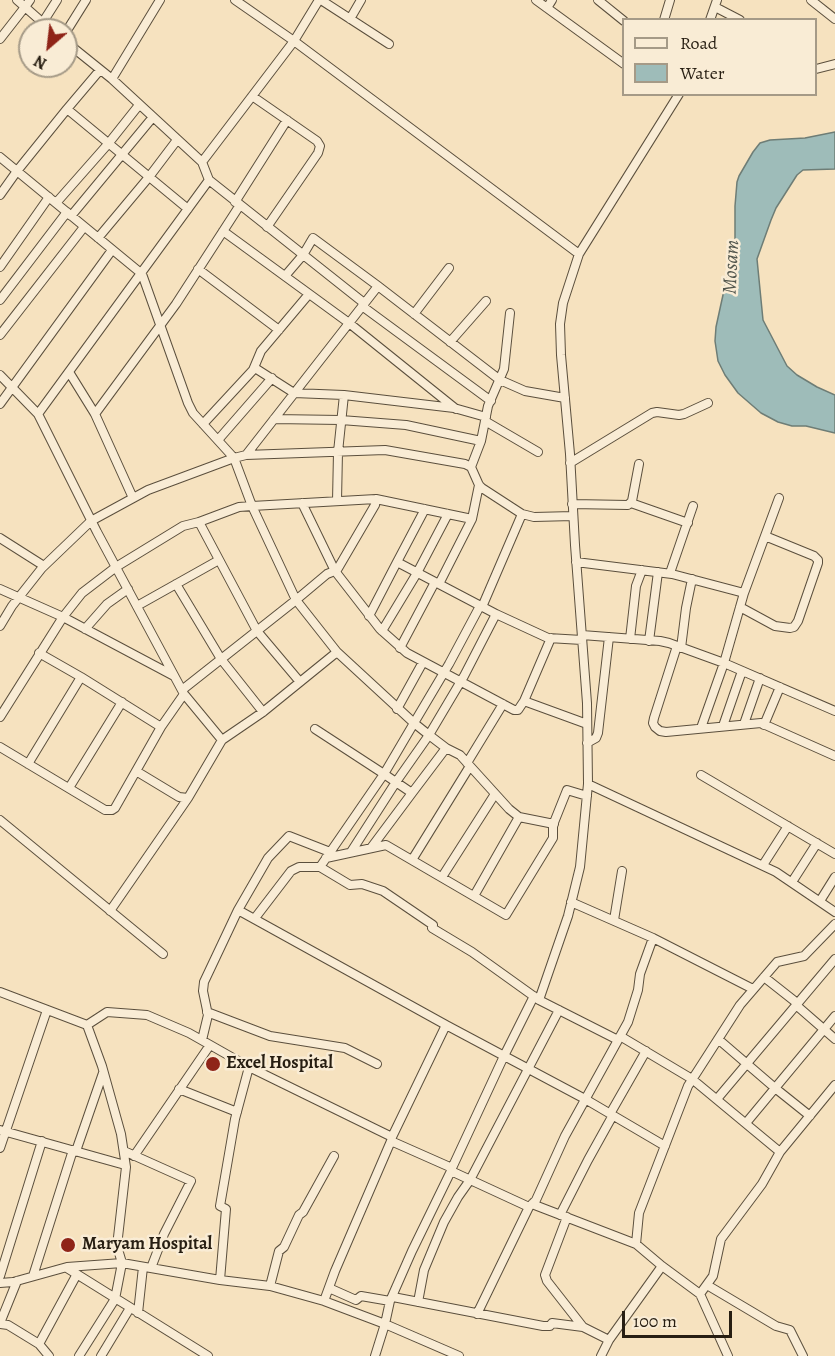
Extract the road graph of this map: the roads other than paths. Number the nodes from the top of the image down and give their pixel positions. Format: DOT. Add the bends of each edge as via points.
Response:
graph roads {
  1 [pos="17,0"];
  2 [pos="57,0"];
  3 [pos="86,0"];
  4 [pos="160,0"];
  5 [pos="235,0"];
  6 [pos="320,0"];
  7 [pos="362,0"];
  8 [pos="537,0"];
  9 [pos="552,0"];
  10 [pos="598,0"];
  11 [pos="670,0"];
  12 [pos="811,0"];
  13 [pos="28,3"];
  14 [pos="716,4"];
  15 [pos="547,8"];
  16 [pos="40,18"];
  17 [pos="46,18"];
  18 [pos="75,18"];
  19 [pos="665,18"];
  20 [pos="737,18"];
  21 [pos="350,19"];
  22 [pos="622,19"];
  23 [pos="835,19"];
  24 [pos="0,39"];
  25 [pos="294,41"];
  26 [pos="389,44"];
  27 [pos="78,52"];
  28 [pos="622,63"];
  29 [pos="835,64"];
  30 [pos="817,68"];
  31 [pos="100,70"];
  32 [pos="112,79"];
  33 [pos="252,96"];
  34 [pos="677,96"];
  35 [pos="139,105"];
  36 [pos="67,109"];
  37 [pos="153,117"];
  38 [pos="287,120"];
  39 [pos="177,140"];
  40 [pos="108,144"];
  41 [pos="121,155"];
  42 [pos="0,158"];
  43 [pos="202,162"];
  44 [pos="17,171"];
  45 [pos="149,177"];
  46 [pos="209,180"];
  47 [pos="0,195"];
  48 [pos="49,197"];
  49 [pos="56,203"];
  50 [pos="238,203"];
  51 [pos="188,209"];
  52 [pos="69,214"];
  53 [pos="84,226"];
  54 [pos="267,227"];
  55 [pos="223,231"];
  56 [pos="98,238"];
  57 [pos="112,250"];
  58 [pos="579,254"];
  59 [pos="303,255"];
  60 [pos="0,267"];
  61 [pos="449,268"];
  62 [pos="198,269"];
  63 [pos="142,274"];
  64 [pos="285,276"];
  65 [pos="378,286"];
  66 [pos="309,294"];
  67 [pos="0,300"];
  68 [pos="486,301"];
  69 [pos="363,305"];
  70 [pos="510,313"];
  71 [pos="414,314"];
  72 [pos="349,323"];
  73 [pos="160,326"];
  74 [pos="279,330"];
  75 [pos="0,335"];
  76 [pos="450,342"];
  77 [pos="255,368"];
  78 [pos="69,372"];
  79 [pos="0,375"];
  80 [pos="272,378"];
  81 [pos="500,380"];
  82 [pos="12,388"];
  83 [pos="294,393"];
  84 [pos="344,395"];
  85 [pos="565,398"];
  86 [pos="491,401"];
  87 [pos="708,403"];
  88 [pos="0,404"];
  89 [pos="456,409"];
  90 [pos="38,414"];
  91 [pos="95,414"];
  92 [pos="274,418"];
  93 [pos="485,419"];
  94 [pos="341,420"];
  95 [pos="203,423"];
  96 [pos="218,440"];
  97 [pos="481,441"];
  98 [pos="338,452"];
  99 [pos="538,452"];
  100 [pos="246,455"];
  101 [pos="234,458"];
  102 [pos="570,463"];
  103 [pos="639,464"];
  104 [pos="471,466"];
  105 [pos="479,485"];
  106 [pos="133,498"];
  107 [pos="779,498"];
  108 [pos="376,499"];
  109 [pos="337,501"];
  110 [pos="302,503"];
  111 [pos="630,503"];
  112 [pos="572,504"];
  113 [pos="252,506"];
  114 [pos="693,506"];
  115 [pos="425,509"];
  116 [pos="448,514"];
  117 [pos="522,514"];
  118 [pos="573,516"];
  119 [pos="472,519"];
  120 [pos="91,521"];
  121 [pos="200,522"];
  122 [pos="688,523"];
  123 [pos="765,536"];
  124 [pos="0,538"];
  125 [pos="219,560"];
  126 [pos="397,562"];
  127 [pos="576,562"];
  128 [pos="44,566"];
  129 [pos="116,567"];
  130 [pos="642,570"];
  131 [pos="335,571"];
  132 [pos="658,572"];
  133 [pos="417,573"];
  134 [pos="670,573"];
  135 [pos="692,579"];
  136 [pos="437,583"];
  137 [pos="176,584"];
  138 [pos="0,589"];
  139 [pos="128,589"];
  140 [pos="744,593"];
  141 [pos="20,597"];
  142 [pos="296,600"];
  143 [pos="137,606"];
  144 [pos="481,607"];
  145 [pos="740,607"];
  146 [pos="496,614"];
  147 [pos="369,616"];
  148 [pos="63,617"];
  149 [pos="0,626"];
  150 [pos="85,629"];
  151 [pos="257,631"];
  152 [pos="381,631"];
  153 [pos="551,638"];
  154 [pos="582,638"];
  155 [pos="609,638"];
  156 [pos="630,639"];
  157 [pos="649,641"];
  158 [pos="679,647"];
  159 [pos="400,648"];
  160 [pos="337,652"];
  161 [pos="39,653"];
  162 [pos="220,659"];
  163 [pos="423,662"];
  164 [pos="724,663"];
  165 [pos="742,671"];
  166 [pos="444,673"];
  167 [pos="81,677"];
  168 [pos="176,677"];
  169 [pos="760,678"];
  170 [pos="300,682"];
  171 [pos="460,682"];
  172 [pos="780,687"];
  173 [pos="183,692"];
  174 [pos="524,701"];
  175 [pos="122,702"];
  176 [pos="503,704"];
  177 [pos="397,709"];
  178 [pos="835,711"];
  179 [pos="263,712"];
  180 [pos="0,717"];
  181 [pos="414,723"];
  182 [pos="587,724"];
  183 [pos="744,724"];
  184 [pos="764,724"];
  185 [pos="723,726"];
  186 [pos="161,727"];
  187 [pos="701,728"];
  188 [pos="315,729"];
  189 [pos="429,735"];
  190 [pos="222,740"];
  191 [pos="587,743"];
  192 [pos="0,747"];
  193 [pos="446,748"];
  194 [pos="835,756"];
  195 [pos="28,764"];
  196 [pos="469,765"];
  197 [pos="136,771"];
  198 [pos="384,774"];
  199 [pos="701,775"];
  200 [pos="396,782"];
  201 [pos="588,784"];
  202 [pos="69,788"];
  203 [pos="412,793"];
  204 [pos="495,794"];
  205 [pos="587,796"];
  206 [pos="188,798"];
  207 [pos="519,817"];
  208 [pos="0,820"];
  209 [pos="554,824"];
  210 [pos="788,826"];
  211 [pos="817,843"];
  212 [pos="371,848"];
  213 [pos="351,852"];
  214 [pos="835,854"];
  215 [pos="328,855"];
  216 [pos="412,860"];
  217 [pos="763,865"];
  218 [pos="320,867"];
  219 [pos="622,871"];
  220 [pos="835,877"];
  221 [pos="442,878"];
  222 [pos="792,882"];
  223 [pos="474,896"];
  224 [pos="820,901"];
  225 [pos="571,902"];
  226 [pos="238,909"];
  227 [pos="110,910"];
  228 [pos="835,912"];
  229 [pos="255,918"];
  230 [pos="614,920"];
  231 [pos="835,924"];
  232 [pos="653,938"];
  233 [pos="164,954"];
  234 [pos="835,959"];
  235 [pos="764,977"];
  236 [pos="753,989"];
  237 [pos="0,992"];
  238 [pos="537,998"];
  239 [pos="796,1005"];
  240 [pos="47,1010"];
  241 [pos="559,1010"];
  242 [pos="207,1012"];
  243 [pos="835,1016"];
  244 [pos="87,1025"];
  245 [pos="446,1025"];
  246 [pos="824,1030"];
  247 [pos="619,1038"];
  248 [pos="718,1039"];
  249 [pos="835,1039"];
  250 [pos="202,1040"];
  251 [pos="210,1044"];
  252 [pos="646,1052"];
  253 [pos="504,1056"];
  254 [pos="377,1064"];
  255 [pos="747,1064"];
  256 [pos="249,1067"];
  257 [pos="527,1068"];
  258 [pos="103,1071"];
  259 [pos="692,1079"];
  260 [pos="835,1085"];
  261 [pos="775,1088"];
  262 [pos="179,1089"];
  263 [pos="717,1099"];
  264 [pos="585,1100"];
  265 [pos="237,1112"];
  266 [pos="611,1115"];
  267 [pos="810,1116"];
  268 [pos="746,1123"];
  269 [pos="3,1130"];
  270 [pos="392,1139"];
  271 [pos="42,1142"];
  272 [pos="665,1146"];
  273 [pos="0,1148"];
  274 [pos="74,1151"];
  275 [pos="124,1151"];
  276 [pos="780,1152"];
  277 [pos="134,1156"];
  278 [pos="334,1156"];
  279 [pos="125,1165"];
  280 [pos="451,1170"];
  281 [pos="470,1180"];
  282 [pos="530,1206"];
  283 [pos="563,1216"];
  284 [pos="636,1244"];
  285 [pos="122,1263"];
  286 [pos="662,1266"];
  287 [pos="67,1268"];
  288 [pos="147,1268"];
  289 [pos="77,1274"];
  290 [pos="0,1276"];
  291 [pos="33,1276"];
  292 [pos="220,1280"];
  293 [pos="17,1281"];
  294 [pos="0,1283"];
  295 [pos="707,1285"];
  296 [pos="270,1286"];
  297 [pos="329,1288"];
  298 [pos="700,1294"];
  299 [pos="115,1299"];
  300 [pos="392,1299"];
  301 [pos="324,1301"];
  302 [pos="417,1302"];
  303 [pos="130,1308"];
  304 [pos="138,1313"];
  305 [pos="477,1314"];
  306 [pos="0,1323"];
  307 [pos="385,1324"];
  308 [pos="583,1327"];
  309 [pos="609,1340"];
  310 [pos="39,1344"];
  311 [pos="49,1356"];
  312 [pos="79,1356"];
  313 [pos="101,1356"];
  314 [pos="208,1356"];
  315 [pos="375,1356"];
  316 [pos="459,1356"];
  317 [pos="601,1356"];
  318 [pos="728,1356"];
  319 [pos="802,1356"];
  1 -- 13 [label="street"];
  2 -- 17 [label="street"];
  3 -- 18 [label="street"];
  4 -- 32 [label="street"];
  5 -- 25 [label="street"];
  6 -- 21 [label="street"];
  6 -- 25 [label="street"];
  7 -- 21 [label="street"];
  8 -- 15 [label="street"];
  9 -- 15 [label="street"];
  10 -- 22 [label="street"];
  11 -- 19 [label="street"];
  12 -- 23 [label="street"];
  13 -- 16 [label="street"];
  13 -- 24 [label="street"];
  14 -- 20 [label="street"];
  15 -- 28 [label="street"];
  21 -- 26 [label="street"];
  25 -- 33 [label="street"];
  25 -- 58 [label="street"];
  27 -- 31 [label="street"];
  29 -- 30 [label="street"];
  31 -- 32 [label="street"];
  31 -- 36 [label="street"];
  32 -- 35 [label="street"];
  33 -- 38 [label="street"];
  33 -- 43 [label="street"];
  34 -- 58 [label="street"];
  35 -- 37 [label="street"];
  35 -- 40 [label="street"];
  36 -- 40 [label="street"];
  36 -- 44 [label="street"];
  37 -- 39 [label="street"];
  37 -- 41 [label="street"];
  38 -- 50 [label="street"];
  38 -- 54 [label="street" via="320,146"];
  39 -- 43 [label="street"];
  39 -- 45 [label="street"];
  40 -- 41 [label="street"];
  40 -- 49 [label="street"];
  41 -- 45 [label="street"];
  41 -- 52 [label="street"];
  42 -- 44 [label="street"];
  43 -- 46 [label="street"];
  44 -- 47 [label="street"];
  44 -- 48 [label="street"];
  45 -- 51 [label="street"];
  45 -- 56 [label="street"];
  46 -- 50 [label="street"];
  46 -- 51 [label="street"];
  48 -- 49 [label="street"];
  48 -- 60 [label="street"];
  49 -- 52 [label="street"];
  50 -- 54 [label="street"];
  50 -- 55 [label="street"];
  51 -- 63 [label="street"];
  52 -- 53 [label="street"];
  52 -- 67 [label="street"];
  53 -- 56 [label="street"];
  53 -- 75 [label="street"];
  54 -- 59 [label="street"];
  55 -- 62 [label="street"];
  55 -- 64 [label="street"];
  56 -- 57 [label="street"];
  57 -- 63 [label="street"];
  57 -- 82 [label="street"];
  58 -- 85 [label="street" via="560,324"];
  59 -- 64 [label="street"];
  59 -- 65 [label="street" via="313,238"];
  59 -- 69 [label="street"];
  61 -- 71 [label="street"];
  62 -- 73 [label="street"];
  62 -- 74 [label="street"];
  63 -- 73 [label="street"];
  63 -- 78 [label="street"];
  64 -- 66 [label="street"];
  65 -- 69 [label="street"];
  65 -- 71 [label="street"];
  66 -- 72 [label="street"];
  66 -- 74 [label="street"];
  68 -- 76 [label="street"];
  69 -- 72 [label="street"];
  69 -- 86 [label="street"];
  70 -- 81 [label="street" via="506,365"];
  71 -- 76 [label="street"];
  72 -- 83 [label="street"];
  72 -- 89 [label="street"];
  73 -- 91 [label="street"];
  73 -- 95 [label="street" via="188,403"];
  74 -- 77 [label="street" via="259,354"];
  76 -- 81 [label="street"];
  77 -- 80 [label="street"];
  77 -- 95 [label="street"];
  78 -- 90 [label="street"];
  78 -- 91 [label="street"];
  79 -- 82 [label="street"];
  80 -- 83 [label="street"];
  80 -- 96 [label="street"];
  81 -- 85 [label="street" via="522,390"];
  81 -- 86 [label="street"];
  82 -- 88 [label="street"];
  82 -- 90 [label="street"];
  83 -- 84 [label="street"];
  83 -- 92 [label="street"];
  84 -- 89 [label="street"];
  84 -- 94 [label="street"];
  85 -- 102 [label="street"];
  86 -- 93 [label="street"];
  87 -- 102 [label="street" via="679,415 652,413"];
  89 -- 93 [label="street"];
  90 -- 120 [label="street"];
  91 -- 106 [label="street"];
  92 -- 94 [label="street"];
  92 -- 100 [label="street"];
  93 -- 97 [label="street"];
  93 -- 99 [label="street"];
  94 -- 97 [label="street" via="411,425"];
  94 -- 98 [label="street"];
  95 -- 96 [label="street"];
  96 -- 101 [label="street"];
  97 -- 104 [label="street"];
  98 -- 100 [label="street"];
  98 -- 104 [label="street" via="385,450"];
  98 -- 109 [label="street"];
  100 -- 101 [label="street"];
  101 -- 106 [label="street"];
  101 -- 113 [label="street"];
  102 -- 112 [label="street"];
  103 -- 111 [label="street"];
  104 -- 105 [label="street"];
  105 -- 117 [label="street"];
  105 -- 119 [label="street"];
  106 -- 120 [label="street"];
  107 -- 123 [label="street"];
  108 -- 109 [label="street"];
  108 -- 115 [label="street"];
  108 -- 131 [label="street"];
  109 -- 110 [label="street"];
  110 -- 113 [label="street"];
  110 -- 131 [label="street"];
  111 -- 112 [label="street"];
  111 -- 122 [label="street"];
  112 -- 118 [label="street"];
  113 -- 121 [label="street"];
  113 -- 142 [label="street"];
  114 -- 122 [label="street"];
  115 -- 116 [label="street"];
  115 -- 126 [label="street"];
  116 -- 119 [label="street"];
  116 -- 133 [label="street"];
  117 -- 118 [label="street"];
  117 -- 144 [label="street"];
  118 -- 127 [label="street"];
  119 -- 136 [label="street"];
  120 -- 128 [label="street"];
  120 -- 129 [label="street"];
  121 -- 125 [label="street"];
  121 -- 129 [label="street" via="183,526"];
  122 -- 134 [label="street"];
  123 -- 140 [label="street"];
  123 -- 145 [label="street" via="816,558 818,563 798,621 790,628 775,626"];
  124 -- 128 [label="street"];
  125 -- 137 [label="street"];
  125 -- 151 [label="street"];
  126 -- 133 [label="street"];
  126 -- 147 [label="street"];
  127 -- 130 [label="street"];
  127 -- 154 [label="street"];
  128 -- 141 [label="street"];
  129 -- 139 [label="street"];
  129 -- 148 [label="street" via="82,593"];
  130 -- 132 [label="street"];
  130 -- 156 [label="street" via="636,586"];
  131 -- 142 [label="street"];
  131 -- 147 [label="street"];
  132 -- 134 [label="street"];
  132 -- 157 [label="street"];
  133 -- 136 [label="street"];
  133 -- 152 [label="street"];
  134 -- 135 [label="street"];
  135 -- 140 [label="street"];
  135 -- 158 [label="street"];
  136 -- 144 [label="street"];
  136 -- 159 [label="street"];
  137 -- 143 [label="street"];
  137 -- 162 [label="street"];
  138 -- 141 [label="street"];
  139 -- 143 [label="street"];
  139 -- 150 [label="street" via="107,604"];
  140 -- 145 [label="street"];
  141 -- 148 [label="street"];
  141 -- 149 [label="street"];
  142 -- 151 [label="street"];
  142 -- 160 [label="street"];
  143 -- 168 [label="street"];
  144 -- 146 [label="street"];
  144 -- 166 [label="street"];
  145 -- 164 [label="street"];
  146 -- 153 [label="street"];
  146 -- 171 [label="street"];
  147 -- 152 [label="street"];
  148 -- 150 [label="street"];
  148 -- 161 [label="street"];
  150 -- 168 [label="street"];
  151 -- 162 [label="street"];
  151 -- 170 [label="street"];
  152 -- 159 [label="street"];
  153 -- 154 [label="street"];
  153 -- 174 [label="street"];
  154 -- 155 [label="street"];
  154 -- 182 [label="street"];
  155 -- 156 [label="street"];
  155 -- 191 [label="street" via="598,733"];
  156 -- 157 [label="street"];
  157 -- 158 [label="street"];
  158 -- 164 [label="street"];
  158 -- 187 [label="street" via="653,723 666,732"];
  159 -- 163 [label="street"];
  160 -- 170 [label="street"];
  160 -- 177 [label="street"];
  161 -- 167 [label="street"];
  161 -- 180 [label="street"];
  162 -- 173 [label="street"];
  162 -- 179 [label="street"];
  163 -- 166 [label="street"];
  163 -- 177 [label="street"];
  164 -- 165 [label="street"];
  164 -- 187 [label="street"];
  165 -- 169 [label="street"];
  165 -- 185 [label="street"];
  166 -- 171 [label="street"];
  166 -- 181 [label="street"];
  167 -- 175 [label="street"];
  167 -- 195 [label="street"];
  168 -- 173 [label="street"];
  169 -- 172 [label="street"];
  169 -- 183 [label="street"];
  170 -- 179 [label="street"];
  171 -- 176 [label="street"];
  171 -- 189 [label="street"];
  172 -- 178 [label="street"];
  172 -- 184 [label="street"];
  173 -- 186 [label="street"];
  173 -- 190 [label="street"];
  174 -- 176 [label="street" via="518,710"];
  174 -- 182 [label="street"];
  175 -- 186 [label="street"];
  175 -- 202 [label="street"];
  176 -- 196 [label="street"];
  177 -- 181 [label="street"];
  179 -- 190 [label="street"];
  181 -- 189 [label="street"];
  181 -- 198 [label="street"];
  182 -- 191 [label="street"];
  183 -- 184 [label="street"];
  183 -- 185 [label="street"];
  184 -- 194 [label="street"];
  185 -- 187 [label="street"];
  186 -- 197 [label="street"];
  188 -- 198 [label="street"];
  189 -- 193 [label="street"];
  189 -- 200 [label="street"];
  190 -- 206 [label="street"];
  191 -- 201 [label="street"];
  192 -- 195 [label="street"];
  193 -- 196 [label="street"];
  193 -- 203 [label="street"];
  195 -- 202 [label="street"];
  196 -- 204 [label="street"];
  196 -- 216 [label="street"];
  197 -- 202 [label="street" via="112,810 105,810"];
  197 -- 206 [label="street" via="179,797"];
  198 -- 200 [label="street"];
  198 -- 215 [label="street"];
  199 -- 210 [label="street"];
  200 -- 203 [label="street"];
  200 -- 213 [label="street"];
  201 -- 205 [label="street"];
  201 -- 217 [label="street"];
  203 -- 212 [label="street"];
  204 -- 207 [label="street"];
  204 -- 221 [label="street"];
  205 -- 209 [label="street" via="567,790"];
  205 -- 225 [label="street" via="580,867"];
  206 -- 227 [label="street"];
  207 -- 209 [label="street"];
  207 -- 223 [label="street"];
  208 -- 227 [label="street"];
  209 -- 223 [label="street" via="553,838 506,915"];
  210 -- 211 [label="street"];
  210 -- 217 [label="street"];
  211 -- 214 [label="street"];
  211 -- 222 [label="street"];
  212 -- 213 [label="street"];
  212 -- 216 [label="street" via="386,845"];
  213 -- 215 [label="street"];
  215 -- 218 [label="street"];
  215 -- 226 [label="street" via="289,836 268,858"];
  216 -- 221 [label="street"];
  217 -- 222 [label="street"];
  218 -- 229 [label="street" via="294,869"];
  218 -- 238 [label="street" via="350,885 362,884 383,891"];
  219 -- 230 [label="street"];
  220 -- 224 [label="street"];
  221 -- 223 [label="street"];
  222 -- 224 [label="street"];
  224 -- 228 [label="street"];
  225 -- 230 [label="street"];
  225 -- 238 [label="street"];
  226 -- 229 [label="street"];
  226 -- 242 [label="street" via="204,982"];
  227 -- 233 [label="street"];
  229 -- 245 [label="street"];
  230 -- 232 [label="street"];
  231 -- 235 [label="street" via="804,956 777,962"];
  232 -- 236 [label="street"];
  232 -- 247 [label="street" via="640,974 639,990"];
  234 -- 239 [label="street"];
  235 -- 236 [label="street"];
  235 -- 239 [label="street"];
  236 -- 248 [label="street"];
  237 -- 240 [label="street"];
  238 -- 241 [label="street"];
  238 -- 253 [label="street"];
  239 -- 246 [label="street"];
  239 -- 255 [label="street"];
  240 -- 244 [label="street"];
  240 -- 269 [label="street"];
  241 -- 247 [label="street"];
  241 -- 257 [label="street"];
  242 -- 250 [label="street"];
  242 -- 254 [label="street" via="270,1036 345,1048"];
  243 -- 246 [label="street"];
  244 -- 250 [label="street" via="107,1012 147,1015"];
  244 -- 258 [label="street"];
  245 -- 253 [label="street"];
  245 -- 270 [label="street"];
  246 -- 249 [label="street"];
  246 -- 261 [label="street"];
  247 -- 252 [label="street"];
  247 -- 264 [label="street"];
  248 -- 255 [label="street"];
  248 -- 259 [label="street"];
  250 -- 251 [label="street"];
  251 -- 256 [label="street"];
  251 -- 262 [label="street"];
  252 -- 259 [label="street"];
  252 -- 266 [label="street"];
  253 -- 257 [label="street"];
  253 -- 280 [label="street"];
  255 -- 261 [label="street"];
  255 -- 263 [label="street"];
  256 -- 265 [label="street"];
  256 -- 270 [label="street"];
  257 -- 264 [label="street"];
  257 -- 281 [label="street"];
  258 -- 274 [label="street"];
  258 -- 275 [label="street"];
  259 -- 263 [label="street"];
  259 -- 272 [label="street"];
  260 -- 267 [label="street"];
  261 -- 267 [label="street"];
  261 -- 268 [label="street"];
  262 -- 265 [label="street"];
  262 -- 277 [label="street"];
  263 -- 268 [label="street"];
  264 -- 266 [label="street"];
  264 -- 282 [label="street"];
  265 -- 292 [label="street" via="220,1206 226,1209"];
  266 -- 272 [label="street"];
  266 -- 283 [label="street"];
  267 -- 276 [label="street"];
  268 -- 276 [label="street"];
  269 -- 271 [label="street"];
  269 -- 273 [label="street"];
  270 -- 280 [label="street"];
  270 -- 297 [label="street"];
  271 -- 274 [label="street"];
  271 -- 290 [label="street"];
  272 -- 284 [label="street" via="639,1213"];
  274 -- 279 [label="street"];
  274 -- 291 [label="street"];
  275 -- 277 [label="street"];
  275 -- 279 [label="street"];
  276 -- 295 [label="street" via="762,1184 721,1239 713,1276"];
  277 -- 288 [label="street" via="191,1182"];
  278 -- 296 [label="street" via="279,1251"];
  279 -- 285 [label="street" via="117,1246"];
  280 -- 281 [label="street"];
  280 -- 300 [label="street"];
  281 -- 282 [label="street"];
  281 -- 302 [label="street" via="444,1222 424,1270"];
  282 -- 283 [label="street"];
  282 -- 305 [label="street"];
  283 -- 284 [label="street"];
  283 -- 308 [label="street" via="545,1275"];
  284 -- 286 [label="street"];
  285 -- 287 [label="street"];
  285 -- 288 [label="street"];
  285 -- 299 [label="street"];
  286 -- 298 [label="street"];
  286 -- 309 [label="street"];
  287 -- 289 [label="street"];
  287 -- 291 [label="street"];
  288 -- 292 [label="street"];
  288 -- 304 [label="street"];
  289 -- 299 [label="street"];
  289 -- 310 [label="street"];
  291 -- 293 [label="street"];
  292 -- 296 [label="street"];
  293 -- 294 [label="street"];
  293 -- 306 [label="street"];
  295 -- 298 [label="street"];
  295 -- 319 [label="street" via="776,1326 789,1329"];
  296 -- 301 [label="street"];
  297 -- 300 [label="street" via="356,1300 361,1296"];
  297 -- 301 [label="street"];
  298 -- 318 [label="street"];
  299 -- 303 [label="street"];
  299 -- 312 [label="street"];
  300 -- 302 [label="street"];
  300 -- 307 [label="street"];
  301 -- 307 [label="street"];
  302 -- 305 [label="street"];
  303 -- 304 [label="street"];
  303 -- 313 [label="street"];
  304 -- 314 [label="street"];
  305 -- 308 [label="street" via="543,1326 552,1323"];
  306 -- 310 [label="street"];
  307 -- 315 [label="street"];
  307 -- 316 [label="street"];
  308 -- 309 [label="street"];
  309 -- 317 [label="street"];
  310 -- 311 [label="street"];
}
